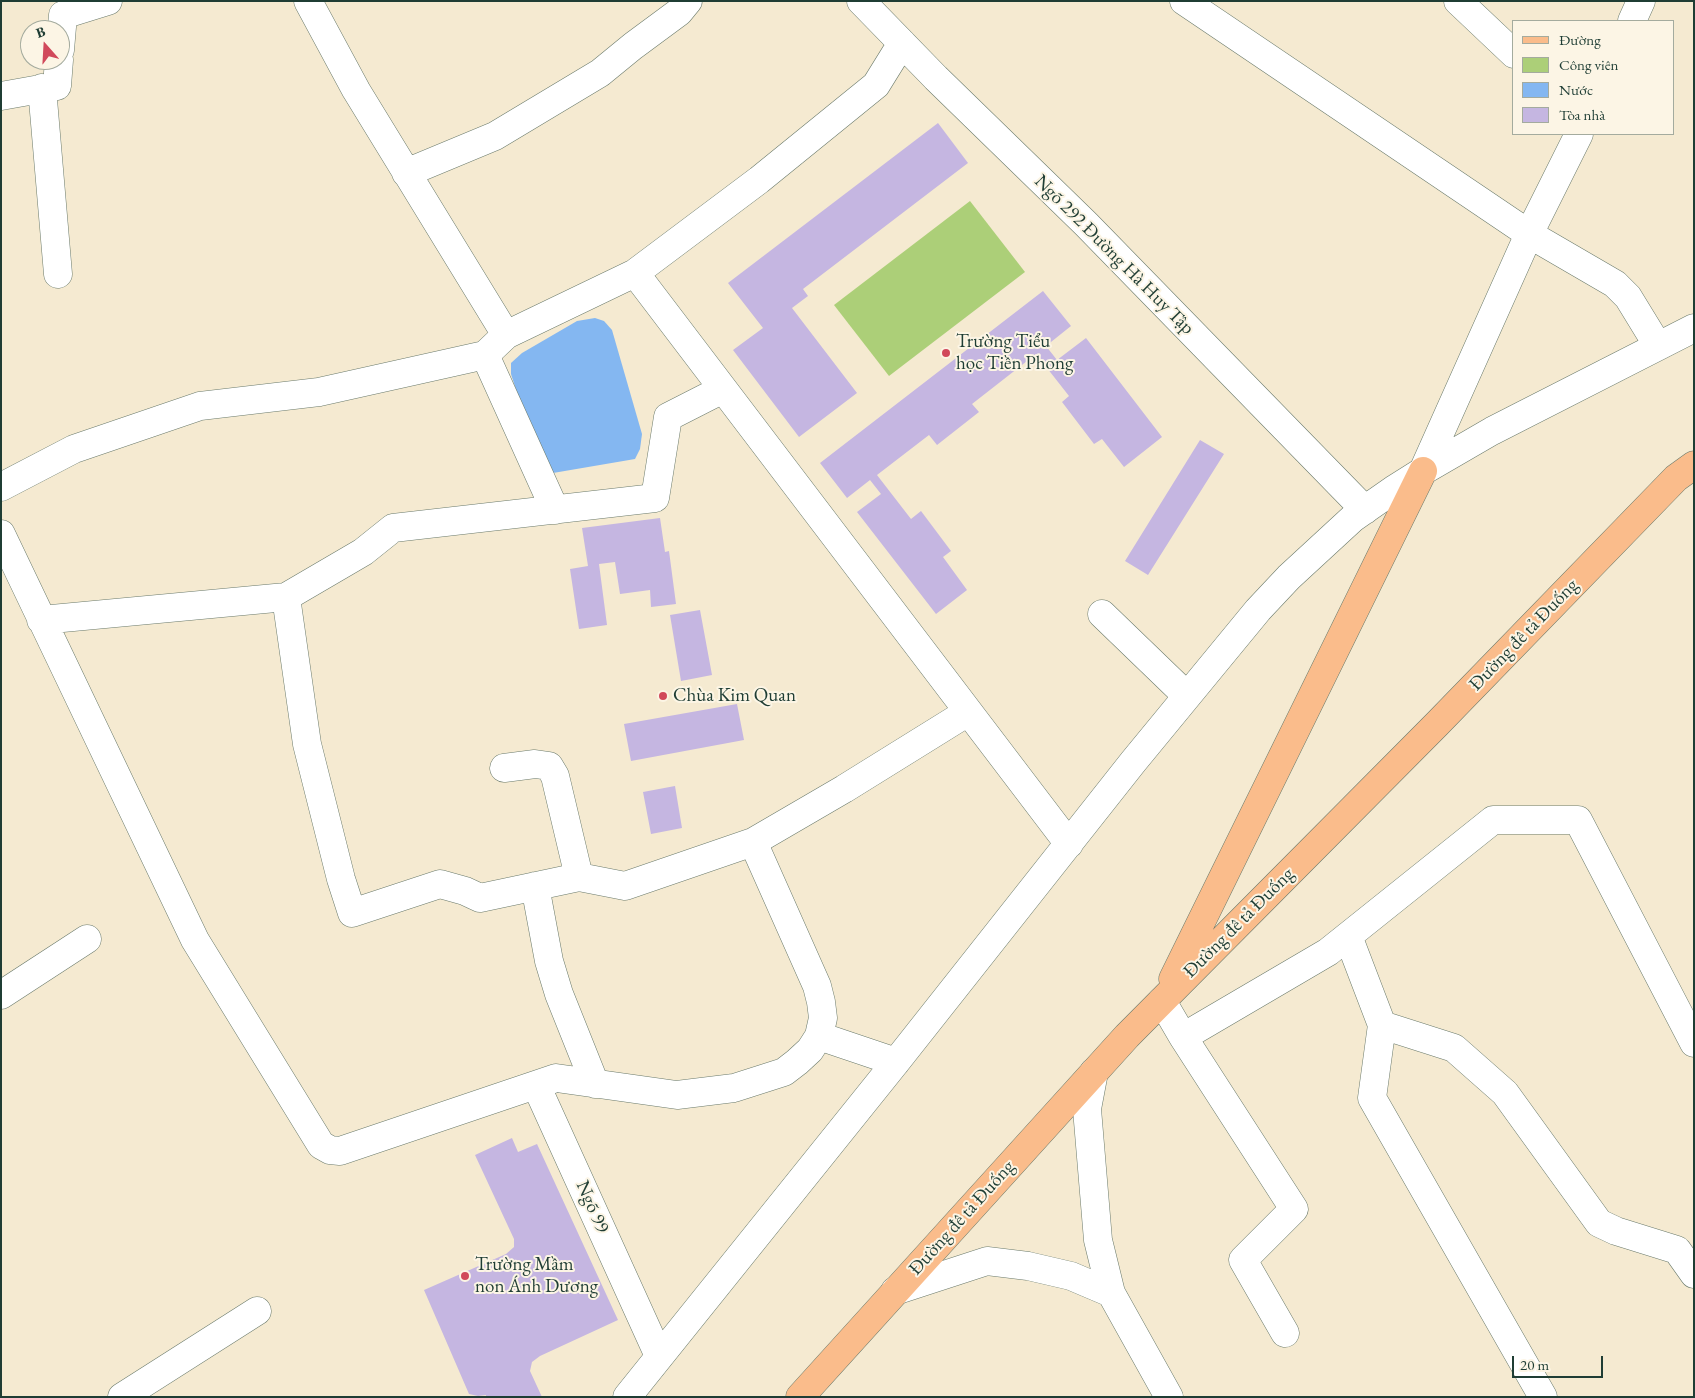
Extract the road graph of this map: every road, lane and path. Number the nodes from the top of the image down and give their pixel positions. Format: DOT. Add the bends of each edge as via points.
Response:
graph roads {
  1 [pos="108,1"];
  2 [pos="308,1"];
  3 [pos="688,1"];
  4 [pos="861,1"];
  5 [pos="1184,1"];
  6 [pos="1458,1"];
  7 [pos="1641,1"];
  8 [pos="63,20"];
  9 [pos="1632,20"];
  10 [pos="902,43"];
  11 [pos="1512,52"];
  12 [pos="58,70"];
  13 [pos="42,88"];
  14 [pos="1,96"];
  15 [pos="1578,135"];
  16 [pos="406,173"];
  17 [pos="1529,234"];
  18 [pos="634,273"];
  19 [pos="58,274"];
  20 [pos="1694,328"];
  21 [pos="506,335"];
  22 [pos="1658,346"];
  23 [pos="485,355"];
  24 [pos="723,389"];
  25 [pos="1694,465"];
  26 [pos="1423,471"];
  27 [pos="1,487"];
  28 [pos="555,510"];
  29 [pos="1366,510"];
  30 [pos="1,534"];
  31 [pos="286,598"];
  32 [pos="1102,614"];
  33 [pos="41,620"];
  34 [pos="1187,696"];
  35 [pos="968,712"];
  36 [pos="504,768"];
  37 [pos="754,842"];
  38 [pos="1069,844"];
  39 [pos="579,877"];
  40 [pos="535,886"];
  41 [pos="1348,936"];
  42 [pos="87,939"];
  43 [pos="1,996"];
  44 [pos="1162,1001"];
  45 [pos="1382,1025"];
  46 [pos="819,1036"];
  47 [pos="1183,1037"];
  48 [pos="1694,1043"];
  49 [pos="896,1062"];
  50 [pos="1094,1072"];
  51 [pos="595,1084"];
  52 [pos="536,1085"];
  53 [pos="1694,1274"];
  54 [pos="895,1291"];
  55 [pos="1111,1293"];
  56 [pos="256,1311"];
  57 [pos="1285,1333"];
  58 [pos="659,1356"];
  59 [pos="122,1397"];
  60 [pos="627,1397"];
  61 [pos="800,1397"];
  62 [pos="1169,1397"];
  63 [pos="1543,1397"];
  1 -- 8 [label="street" via="63,15"];
  2 -- 16 [label="street"];
  3 -- 16 [label="street" via="679,12 592,78 495,136"];
  4 -- 10 [label="street, Ngõ 292 Đường Hà Huy Tập"];
  5 -- 17 [label="street"];
  6 -- 11 [label="street"];
  7 -- 9 [label="street"];
  10 -- 18 [label="street" via="876,85 759,180"];
  10 -- 29 [label="street, Ngõ 292 Đường Hà Huy Tập" via="1086,224"];
  12 -- 13 [label="street" via="57,86"];
  13 -- 14 [label="street"];
  13 -- 19 [label="street"];
  15 -- 17 [label="street"];
  16 -- 21 [label="street"];
  17 -- 22 [label="street" via="1622,290"];
  17 -- 26 [label="street"];
  18 -- 21 [label="street"];
  18 -- 24 [label="street"];
  20 -- 22 [label="street"];
  21 -- 23 [label="street"];
  22 -- 26 [label="street"];
  23 -- 27 [label="street" via="319,392 200,406 74,450"];
  23 -- 28 [label="street"];
  24 -- 28 [label="street" via="668,417 655,498"];
  24 -- 35 [label="street"];
  25 -- 44 [label="main road, Đường đê tả Đuống" via="1676,478"];
  26 -- 29 [label="street"];
  26 -- 44 [label="main road"];
  28 -- 31 [label="street" via="393,528 363,552"];
  29 -- 34 [label="street" via="1288,577"];
  30 -- 33 [label="street"];
  31 -- 33 [label="street"];
  31 -- 40 [label="street" via="307,744 352,914 440,884 480,898"];
  32 -- 34 [label="street"];
  33 -- 52 [label="street" via="194,940 321,1145 340,1151"];
  34 -- 38 [label="street"];
  35 -- 37 [label="street"];
  35 -- 38 [label="street"];
  36 -- 39 [label="street" via="535,764 549,766 555,776"];
  37 -- 39 [label="street" via="625,886"];
  37 -- 46 [label="street" via="817,986 823,1018"];
  38 -- 49 [label="street"];
  39 -- 40 [label="street"];
  40 -- 51 [label="street" via="559,994"];
  41 -- 45 [label="street"];
  41 -- 47 [label="street" via="1328,952"];
  41 -- 48 [label="street" via="1493,820 1578,820"];
  42 -- 43 [label="street"];
  44 -- 47 [label="street"];
  44 -- 50 [label="main road, Đường đê tả Đuống"];
  45 -- 53 [label="street" via="1454,1048 1505,1093 1599,1223 1676,1250"];
  45 -- 63 [label="street" via="1372,1098"];
  46 -- 49 [label="street"];
  46 -- 51 [label="street" via="810,1050 784,1072 734,1088 677,1095"];
  47 -- 57 [label="street" via="1294,1209 1242,1260"];
  49 -- 58 [label="street"];
  50 -- 54 [label="main road, Đường đê tả Đuống"];
  50 -- 55 [label="street" via="1087,1109 1090,1156 1098,1240"];
  51 -- 52 [label="street" via="556,1078"];
  52 -- 58 [label="street, Ngõ 99"];
  54 -- 55 [label="street" via="987,1261 1072,1276"];
  54 -- 61 [label="main road, Đường đê tả Đuống"];
  55 -- 62 [label="street"];
  56 -- 59 [label="street"];
  58 -- 60 [label="street"];
}
